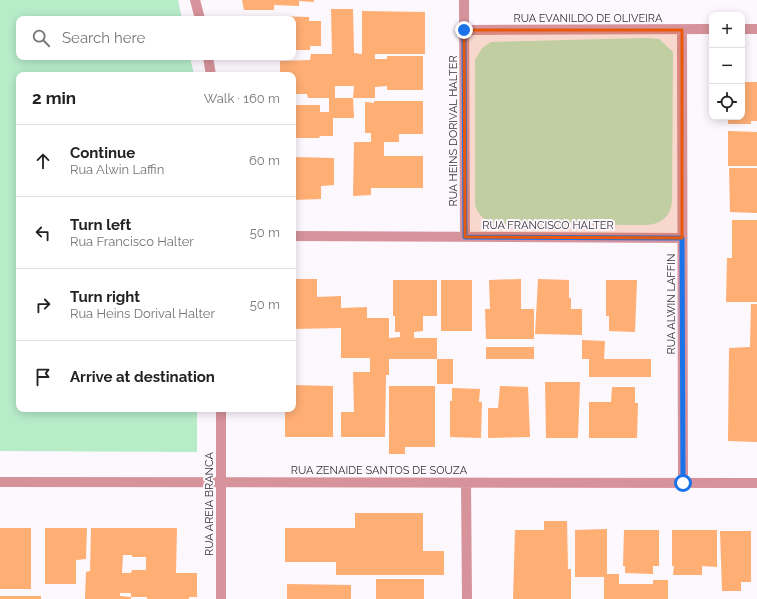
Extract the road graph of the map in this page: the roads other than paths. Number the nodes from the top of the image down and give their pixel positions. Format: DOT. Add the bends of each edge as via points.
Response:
graph roads {
  1 [pos="195,0"];
  2 [pos="464,0"];
  3 [pos="199,16"];
  4 [pos="709,29"];
  5 [pos="745,29"];
  6 [pos="757,29"];
  7 [pos="464,30"];
  8 [pos="682,30"];
  9 [pos="208,60"];
  10 [pos="210,72"];
  11 [pos="296,236"];
  12 [pos="465,237"];
  13 [pos="682,238"];
  14 [pos="221,412"];
  15 [pos="0,482"];
  16 [pos="220,482"];
  17 [pos="466,483"];
  18 [pos="683,483"];
  19 [pos="757,483"];
  20 [pos="221,599"];
  21 [pos="467,599"];
  1 -- 3 [label="street"];
  2 -- 7 [label="street, RUA HEINS DORIVAL HALTER"];
  4 -- 8 [label="street, RUA EVANILDO DE OLIVEIRA"];
  5 -- 6 [label="street"];
  7 -- 8 [label="street, RUA EVANILDO DE OLIVEIRA"];
  7 -- 12 [label="street, RUA HEINS DORIVAL HALTER"];
  8 -- 13 [label="street, RUA ALWIN LAFFIN"];
  9 -- 10 [label="street"];
  11 -- 12 [label="street, RUA FRANCISCO HALTER"];
  12 -- 13 [label="street, RUA FRANCISCO HALTER"];
  13 -- 18 [label="street, RUA ALWIN LAFFIN"];
  14 -- 16 [label="street, RUA AREIA BRANCA"];
  15 -- 16 [label="street, RUA ZENAIDE SANTOS DE SOUZA"];
  16 -- 17 [label="street, RUA ZENAIDE SANTOS DE SOUZA"];
  16 -- 20 [label="street, RUA AREIA BRANCA"];
  17 -- 18 [label="street, RUA ZENAIDE SANTOS DE SOUZA"];
  17 -- 21 [label="street"];
  18 -- 19 [label="street, RUA ZENAIDE SANTOS DE SOUZA"];
}
